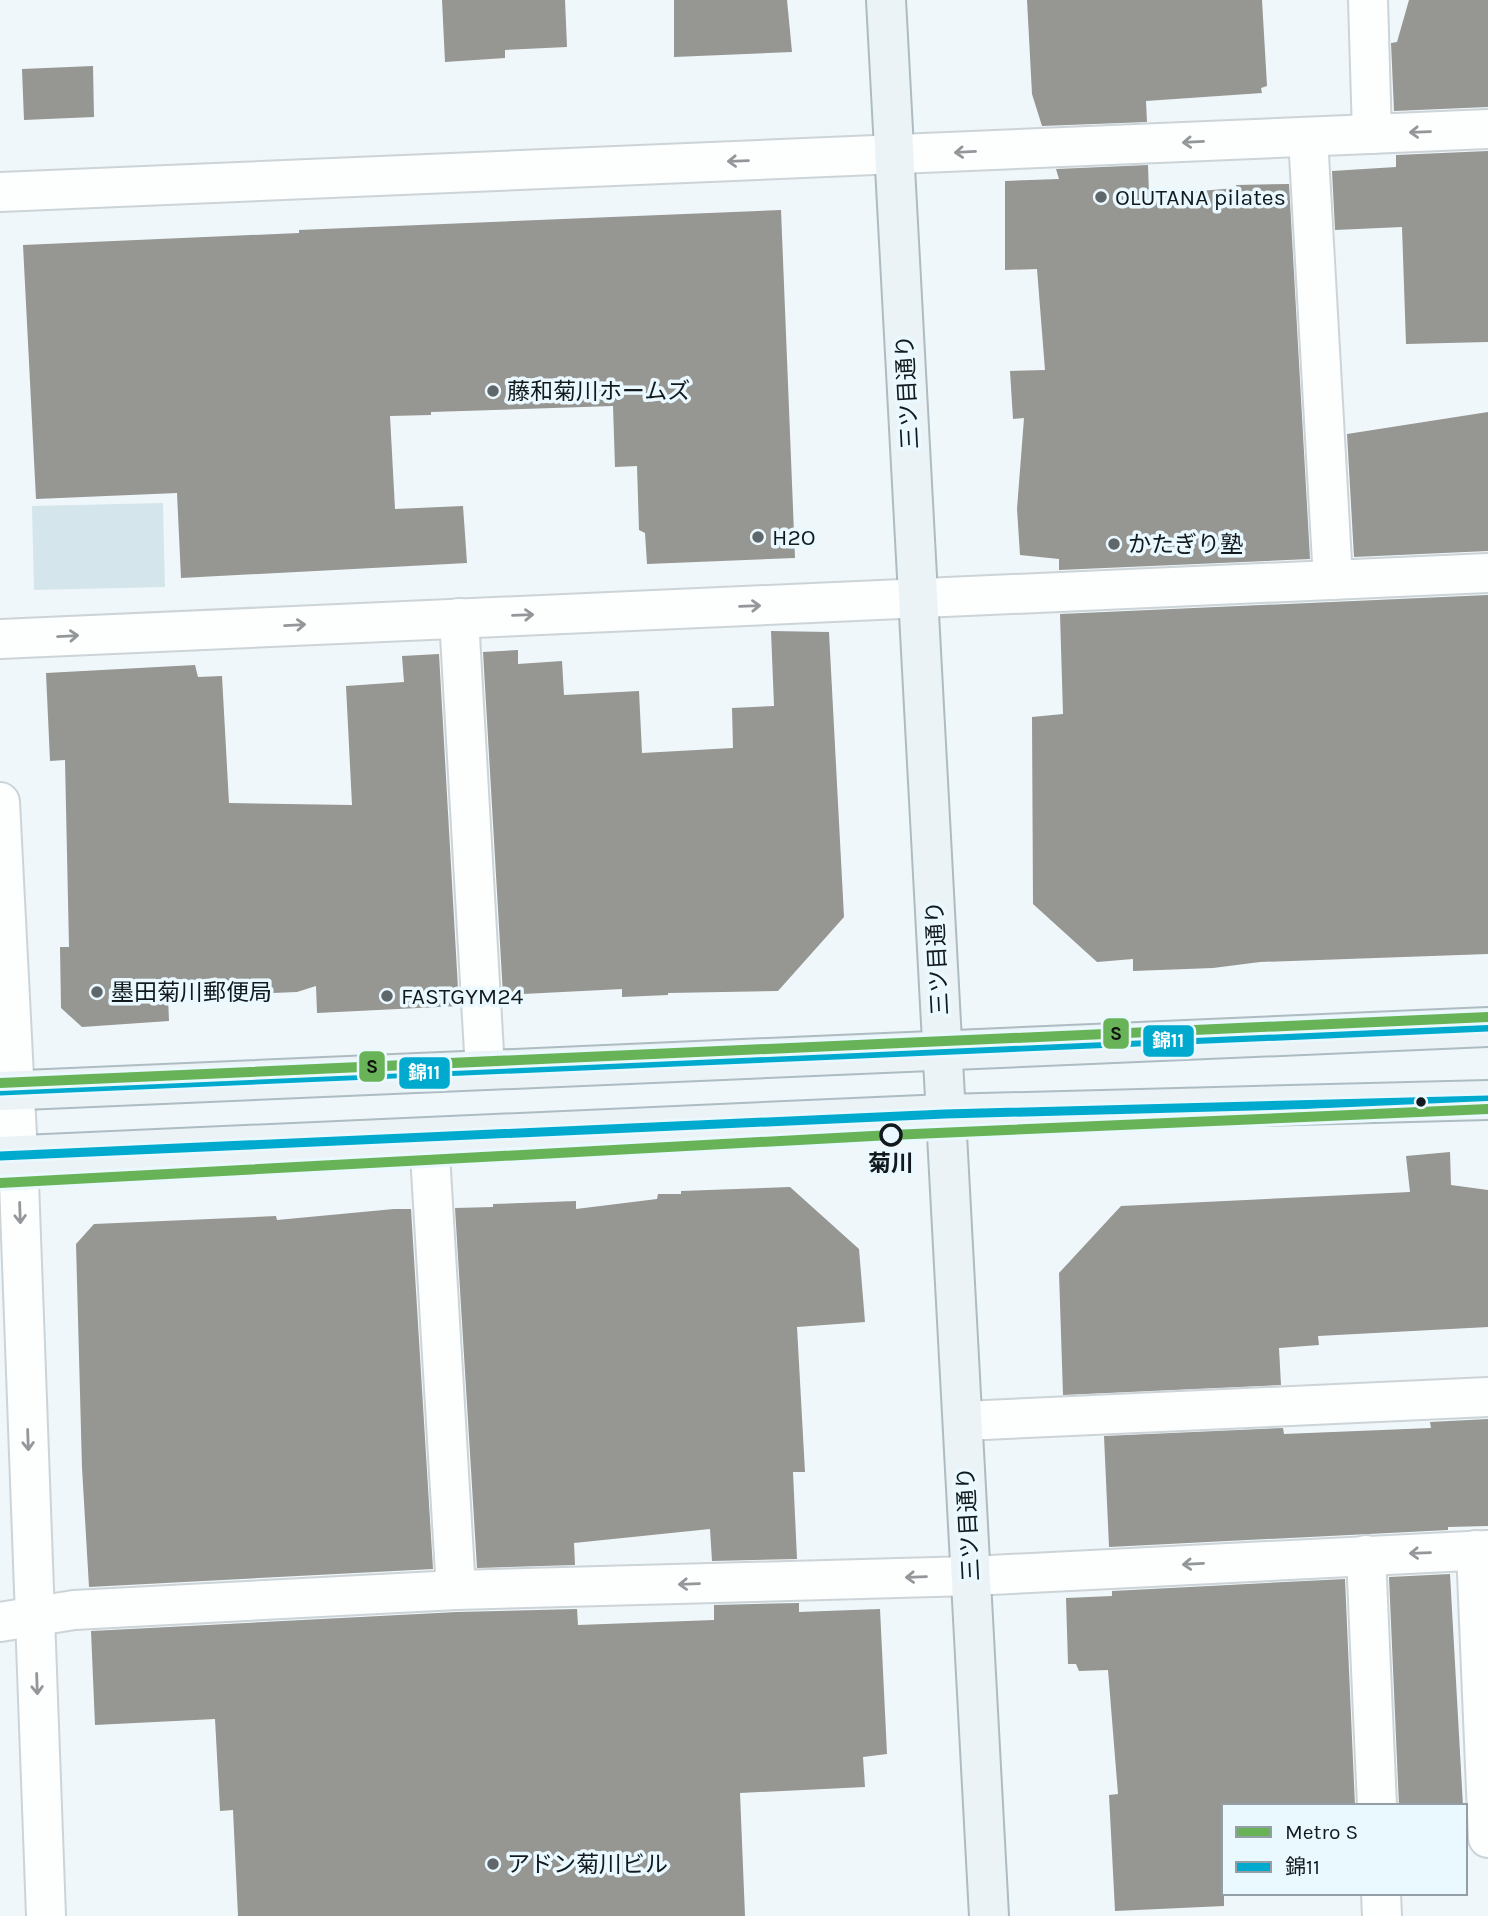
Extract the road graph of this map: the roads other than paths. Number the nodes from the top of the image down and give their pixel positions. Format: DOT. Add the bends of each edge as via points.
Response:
graph roads {
  1 [pos="887,0"];
  2 [pos="1368,0"];
  3 [pos="1488,129"];
  4 [pos="1372,134"];
  5 [pos="1308,136"];
  6 [pos="895,155"];
  7 [pos="0,192"];
  8 [pos="1488,573"];
  9 [pos="1333,580"];
  10 [pos="918,598"];
  11 [pos="459,618"];
  12 [pos="0,639"];
  13 [pos="0,802"];
  14 [pos="1488,1027"];
  15 [pos="942,1050"];
  16 [pos="485,1070"];
  17 [pos="7,1091"];
  18 [pos="1488,1100"];
  19 [pos="945,1114"];
  20 [pos="429,1137"];
  21 [pos="9,1156"];
  22 [pos="1488,1397"];
  23 [pos="963,1422"];
  24 [pos="1482,1550"];
  25 [pos="1366,1555"];
  26 [pos="971,1576"];
  27 [pos="456,1590"];
  28 [pos="17,1619"];
  29 [pos="1377,1804"];
  30 [pos="1488,1838"];
  31 [pos="1381,1895"];
  32 [pos="46,1916"];
  33 [pos="989,1916"];
  34 [pos="1382,1916"];
  1 -- 6 [label="main road, 三ツ目通り"];
  2 -- 4 [label="street"];
  3 -- 4 [label="street, one-way"];
  4 -- 5 [label="street"];
  5 -- 6 [label="street, one-way"];
  5 -- 9 [label="street"];
  6 -- 7 [label="street, one-way"];
  6 -- 10 [label="main road, 三ツ目通り"];
  8 -- 9 [label="street"];
  9 -- 10 [label="street"];
  11 -- 10 [label="street, one-way"];
  10 -- 15 [label="main road, 三ツ目通り"];
  12 -- 11 [label="street, one-way"];
  11 -- 16 [label="street"];
  13 -- 17 [label="street"];
  14 -- 15 [label="main road"];
  15 -- 16 [label="main road"];
  15 -- 19 [label="main road, 三ツ目通り"];
  16 -- 17 [label="main road"];
  17 -- 21 [label="street"];
  18 -- 19 [label="main road"];
  19 -- 20 [label="main road"];
  19 -- 23 [label="main road, 三ツ目通り"];
  20 -- 21 [label="main road"];
  20 -- 27 [label="street"];
  21 -- 28 [label="street, one-way"];
  22 -- 23 [label="street"];
  23 -- 26 [label="main road, 三ツ目通り"];
  24 -- 25 [label="street, one-way"];
  24 -- 30 [label="street"];
  25 -- 26 [label="street, one-way"];
  25 -- 29 [label="street"];
  26 -- 27 [label="street, one-way"];
  26 -- 33 [label="main road, 三ツ目通り"];
  27 -- 28 [label="street" via="74,1610"];
  28 -- 32 [label="street, one-way"];
  31 -- 34 [label="street"];
}
